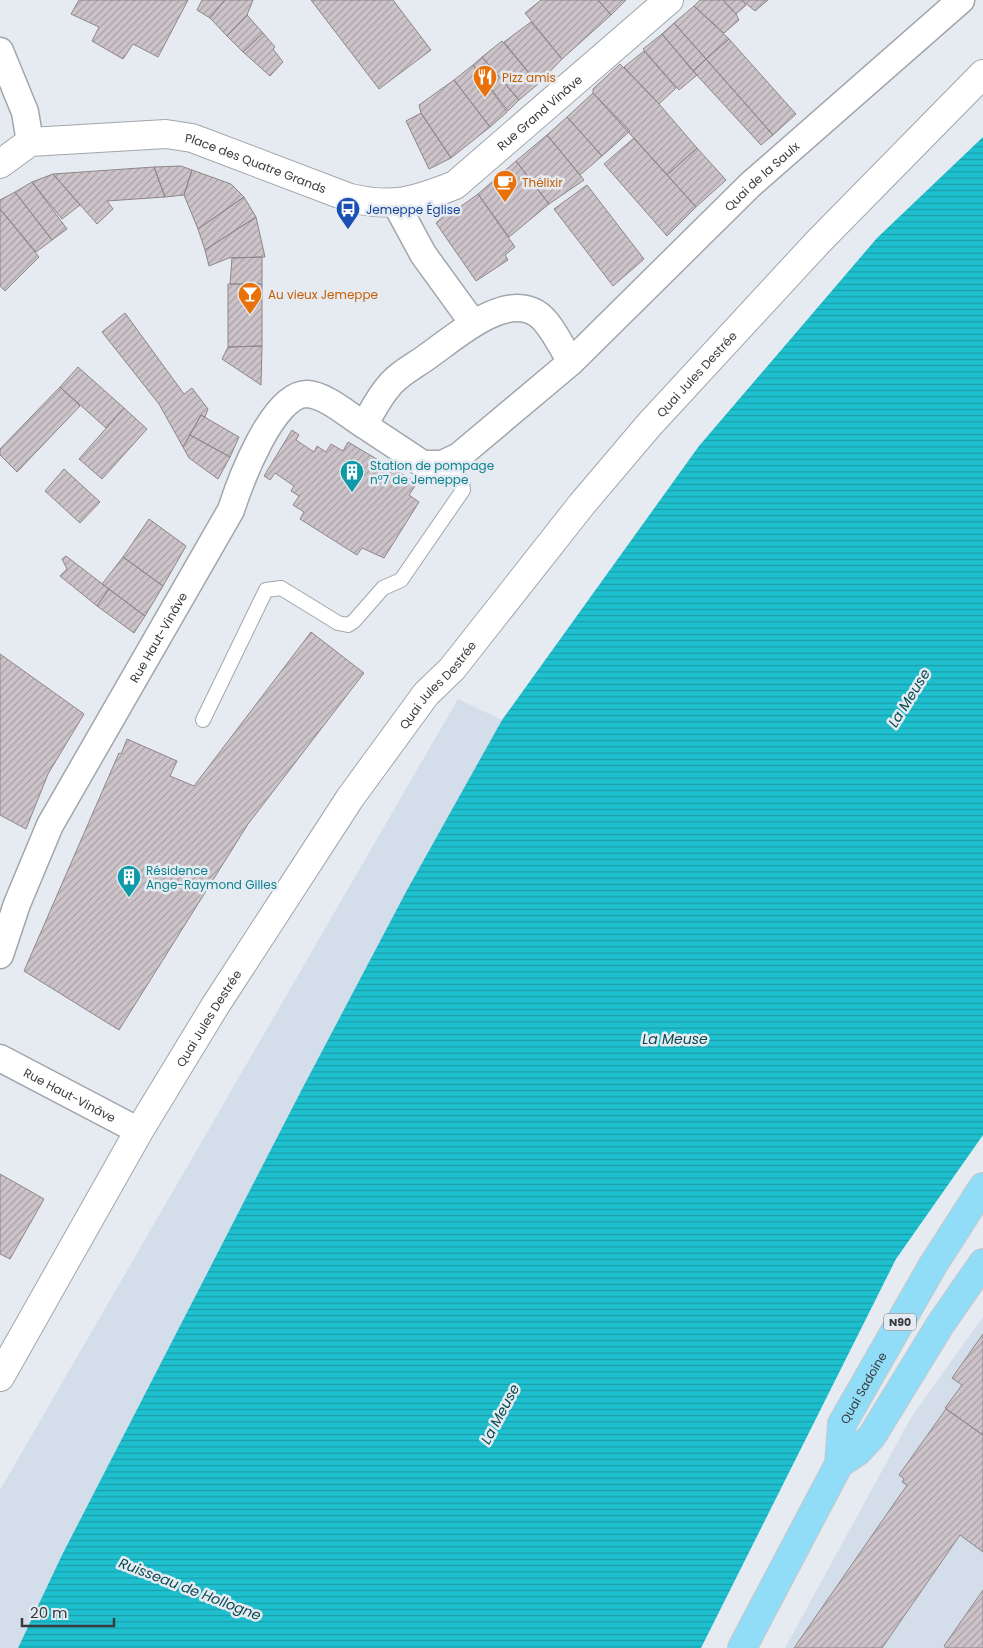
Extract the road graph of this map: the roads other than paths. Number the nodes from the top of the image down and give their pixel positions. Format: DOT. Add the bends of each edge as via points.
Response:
graph roads {
  1 [pos="669,0"];
  2 [pos="961,0"];
  3 [pos="0,51"];
  4 [pos="983,74"];
  5 [pos="30,142"];
  6 [pos="0,164"];
  7 [pos="396,204"];
  8 [pos="473,323"];
  9 [pos="571,362"];
  10 [pos="364,425"];
  11 [pos="451,460"];
  12 [pos="203,720"];
  13 [pos="0,955"];
  14 [pos="0,1058"];
  15 [pos="139,1131"];
  16 [pos="983,1187"];
  17 [pos="983,1263"];
  18 [pos="0,1377"];
  19 [pos="839,1464"];
  20 [pos="742,1648"];
  1 -- 7 [label="main road, Rue Grand Vinâve" via="455,185"];
  2 -- 9 [label="street, Quai de la Saulx" via="757,179"];
  3 -- 5 [label="street" via="25,112"];
  4 -- 15 [label="main road, Quai Jules Destrée" via="818,242 649,426 582,504 452,669 426,694 340,814 215,1006"];
  5 -- 6 [label="main road"];
  5 -- 7 [label="main road, Place des Quatre Grands" via="166,134 192,138 350,198"];
  7 -- 8 [label="street" via="423,254"];
  8 -- 9 [label="street" via="499,311 528,309 544,320"];
  8 -- 10 [label="street" via="389,385"];
  9 -- 11 [label="street"];
  10 -- 11 [label="street" via="423,464 442,464"];
  10 -- 13 [label="street, Rue Haut-Vinâve" via="322,398 309,394 298,395 278,411 241,480 227,519 50,825"];
  11 -- 12 [label="lane" via="464,490 401,580 383,588 348,625 338,624 281,588 266,590"];
  14 -- 15 [label="street, Rue Haut-Vinâve"];
  15 -- 18 [label="main road, Quai Jules Destrée"];
  16 -- 19 [label="main road, Quai Sadoine / N90" via="933,1265 842,1424"];
  17 -- 19 [label="main road, Quai Sadoine / N90" via="940,1325 872,1436"];
  19 -- 20 [label="main road, Quai Sadoine / N90"];
}
